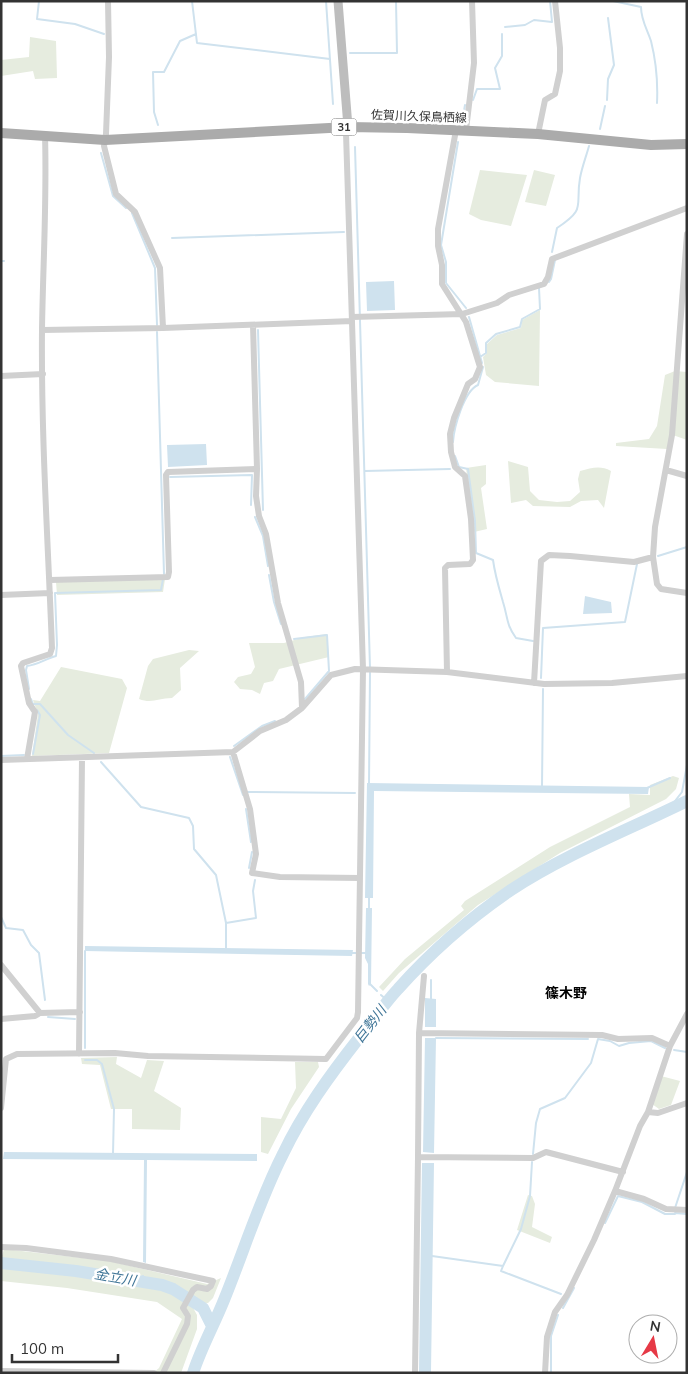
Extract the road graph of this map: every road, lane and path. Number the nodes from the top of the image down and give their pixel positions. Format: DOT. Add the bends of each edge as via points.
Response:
graph roads {
  1 [pos="108,1"];
  2 [pos="338,1"];
  3 [pos="472,1"];
  4 [pos="555,1"];
  5 [pos="348,127"];
  6 [pos="461,130"];
  7 [pos="1,133"];
  8 [pos="538,134"];
  9 [pos="45,135"];
  10 [pos="105,140"];
  11 [pos="687,144"];
  12 [pos="687,208"];
  13 [pos="687,234"];
  14 [pos="462,314"];
  15 [pos="352,319"];
  16 [pos="253,324"];
  17 [pos="163,328"];
  18 [pos="42,330"];
  19 [pos="43,374"];
  20 [pos="1,376"];
  21 [pos="257,469"];
  22 [pos="666,470"];
  23 [pos="687,476"];
  24 [pos="653,557"];
  25 [pos="50,580"];
  26 [pos="687,593"];
  27 [pos="50,594"];
  28 [pos="1,595"];
  29 [pos="363,669"];
  30 [pos="448,672"];
  31 [pos="687,676"];
  32 [pos="534,683"];
  33 [pos="302,708"];
  34 [pos="233,752"];
  35 [pos="82,758"];
  36 [pos="1,760"];
  37 [pos="27,760"];
  38 [pos="360,878"];
  39 [pos="1,964"];
  40 [pos="424,976"];
  41 [pos="80,1012"];
  42 [pos="40,1013"];
  43 [pos="687,1014"];
  44 [pos="1,1019"];
  45 [pos="420,1033"];
  46 [pos="670,1046"];
  47 [pos="79,1054"];
  48 [pos="687,1103"];
  49 [pos="1,1108"];
  50 [pos="648,1112"];
  51 [pos="418,1157"];
  52 [pos="623,1172"];
  53 [pos="616,1191"];
  54 [pos="687,1210"];
  55 [pos="1,1247"];
  56 [pos="1,1372"];
  57 [pos="154,1373"];
  58 [pos="163,1373"];
  59 [pos="415,1373"];
  60 [pos="545,1373"];
  1 -- 10 [label="street"];
  2 -- 5 [label="street"];
  3 -- 6 [label="street" via="474,63"];
  4 -- 8 [label="street" via="560,71 555,94 545,100"];
  5 -- 6 [label="main road, 佐賀川久保鳥栖線 / 31"];
  5 -- 10 [label="main road, 佐賀川久保鳥栖線 / 31"];
  5 -- 15 [label="street"];
  6 -- 8 [label="main road, 佐賀川久保鳥栖線 / 31"];
  6 -- 14 [label="street" via="438,229 438,246 442,284"];
  7 -- 9 [label="main road, 佐賀川久保鳥栖線 / 31"];
  8 -- 11 [label="main road, 佐賀川久保鳥栖線 / 31" via="651,145"];
  9 -- 10 [label="main road, 佐賀川久保鳥栖線 / 31"];
  9 -- 18 [label="street" via="47,193"];
  10 -- 17 [label="street" via="116,194 135,212 160,268"];
  12 -- 14 [label="street" via="552,258 544,284"];
  13 -- 22 [label="street" via="672,435"];
  14 -- 15 [label="street"];
  14 -- 30 [label="street" via="480,367 476,378 468,384 450,434 455,467 465,476 473,560 470,564 448,564 445,568"];
  15 -- 16 [label="street"];
  15 -- 29 [label="street"];
  16 -- 17 [label="street"];
  16 -- 21 [label="street"];
  17 -- 18 [label="street"];
  18 -- 19 [label="street"];
  19 -- 20 [label="street"];
  19 -- 25 [label="street"];
  21 -- 25 [label="street" via="168,472 168,576"];
  21 -- 33 [label="street" via="259,516 266,534 278,603 301,682"];
  22 -- 23 [label="street"];
  22 -- 24 [label="street"];
  24 -- 26 [label="street" via="657,584 661,588"];
  24 -- 32 [label="street" via="634,562 549,555 541,561"];
  25 -- 27 [label="street"];
  27 -- 28 [label="street"];
  27 -- 37 [label="street" via="50,654 22,666 29,704 35,712"];
  29 -- 30 [label="street"];
  29 -- 33 [label="street" via="331,674"];
  29 -- 38 [label="street"];
  30 -- 32 [label="street"];
  31 -- 32 [label="street" via="612,683"];
  33 -- 34 [label="street" via="286,720 260,731"];
  34 -- 35 [label="street"];
  34 -- 38 [label="street" via="250,809 256,854 252,872 280,877"];
  35 -- 37 [label="street"];
  35 -- 41 [label="street"];
  36 -- 37 [label="street"];
  38 -- 47 [label="street" via="358,1012 326,1058"];
  39 -- 42 [label="street"];
  40 -- 45 [label="street"];
  41 -- 42 [label="street"];
  41 -- 47 [label="street"];
  42 -- 44 [label="street"];
  43 -- 46 [label="street"];
  45 -- 46 [label="street" via="602,1035 618,1039 652,1038"];
  45 -- 51 [label="street"];
  46 -- 50 [label="street"];
  47 -- 49 [label="street" via="16,1054 6,1059"];
  48 -- 50 [label="street" via="658,1113"];
  50 -- 52 [label="street"];
  51 -- 52 [label="street" via="533,1158 546,1152"];
  51 -- 59 [label="street"];
  52 -- 53 [label="street"];
  53 -- 54 [label="street" via="666,1209"];
  53 -- 60 [label="street" via="567,1295 555,1312 547,1337"];
  55 -- 58 [label="street" via="111,1259 213,1281 208,1289 197,1287 193,1290 183,1308 188,1316 187,1324"];
  56 -- 57 [label="street"];
}
